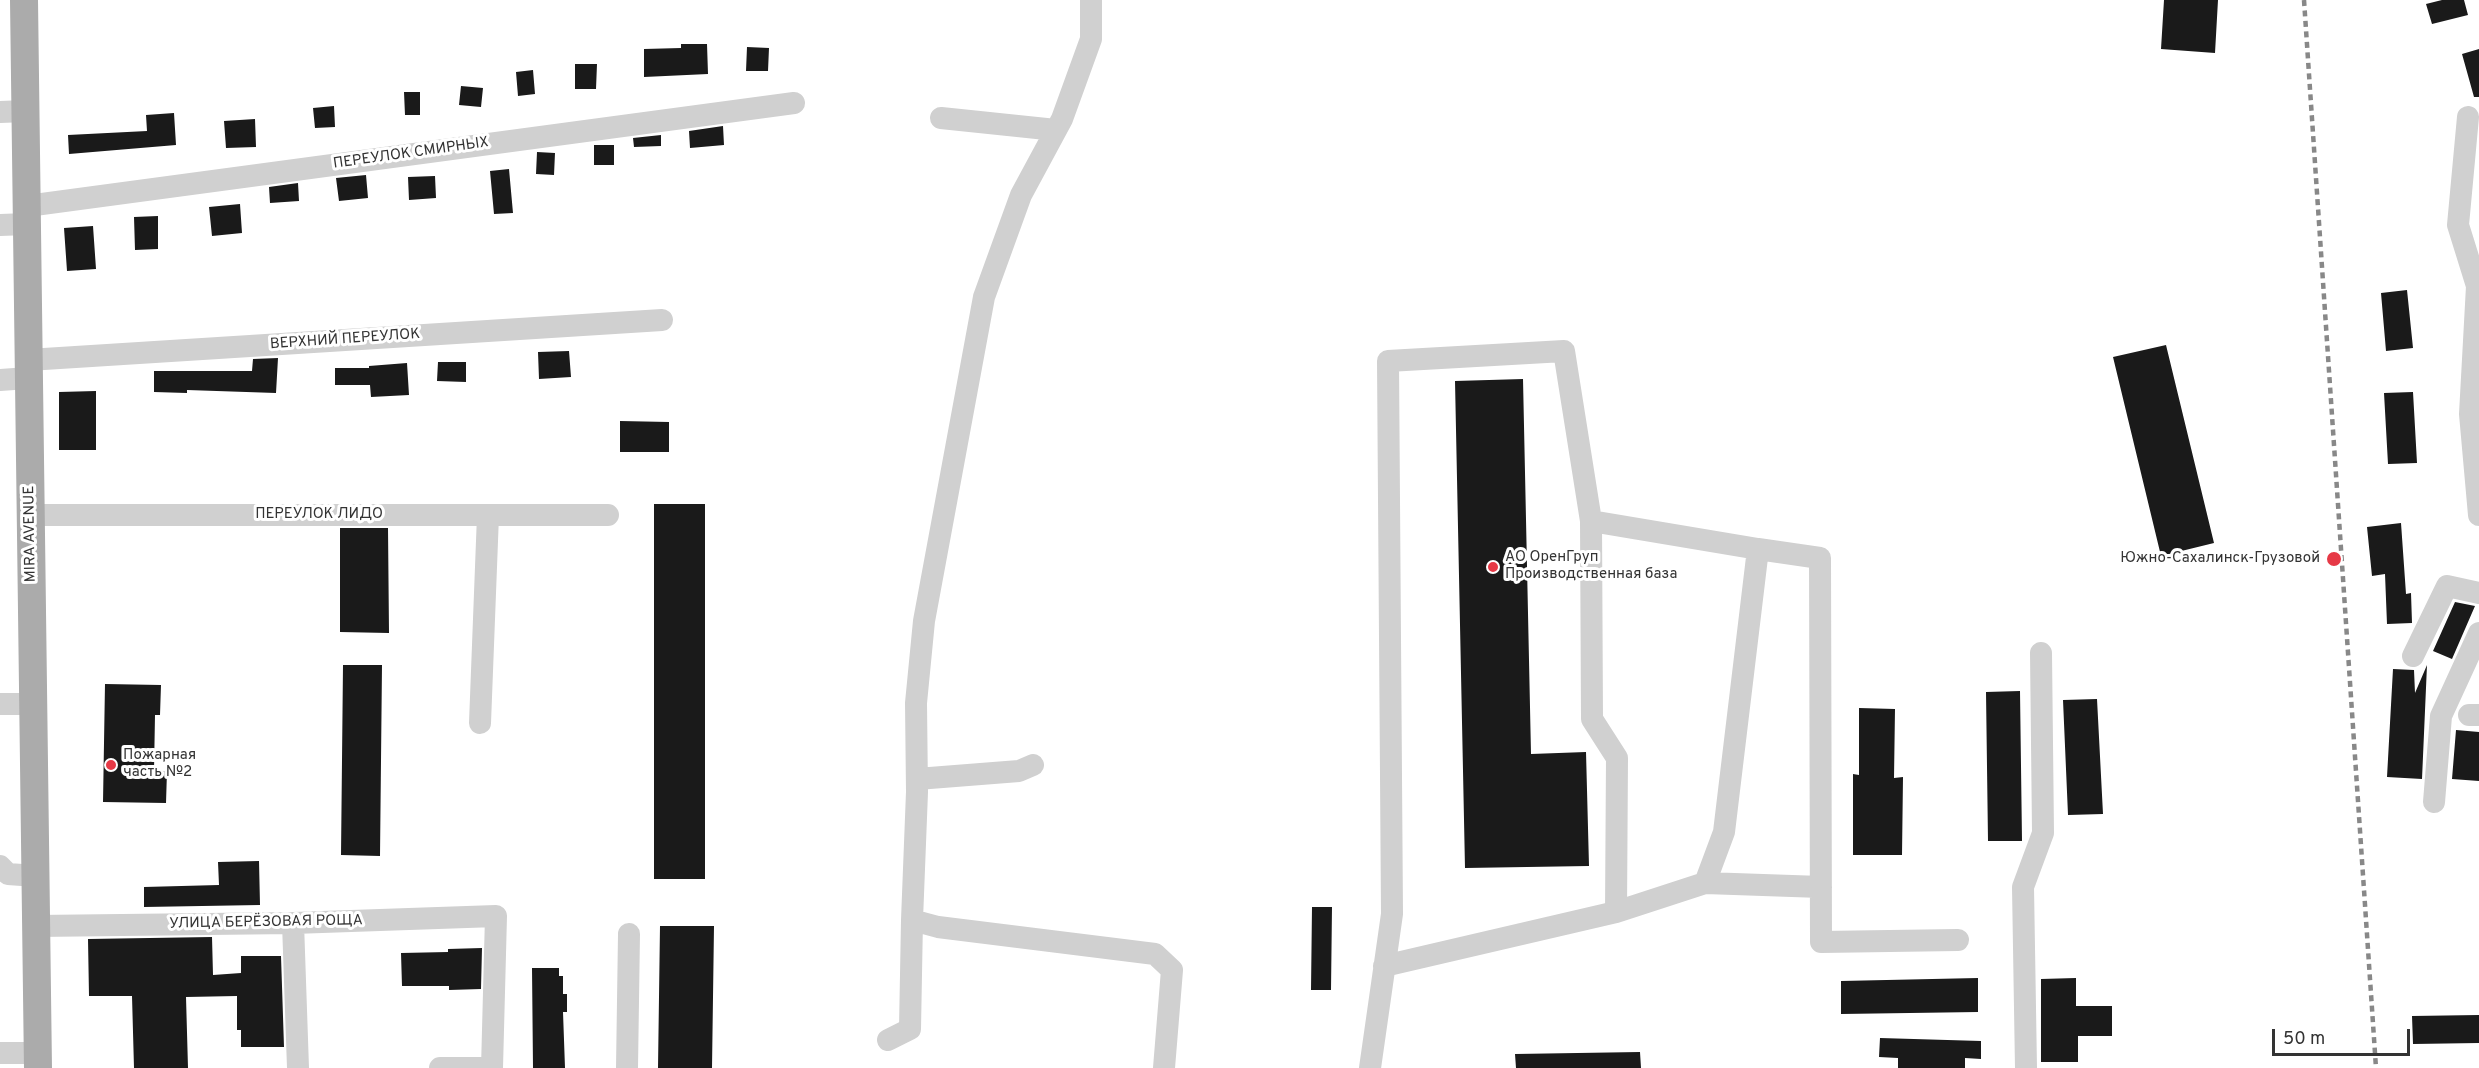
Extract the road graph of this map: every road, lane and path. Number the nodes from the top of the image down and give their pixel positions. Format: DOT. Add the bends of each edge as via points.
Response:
graph roads {
  1 [pos="24,0"];
  2 [pos="1091,0"];
  3 [pos="794,103"];
  4 [pos="13,111"];
  5 [pos="2468,117"];
  6 [pos="941,118"];
  7 [pos="1056,130"];
  8 [pos="18,218"];
  9 [pos="2478,285"];
  10 [pos="662,320"];
  11 [pos="19,373"];
  12 [pos="31,515"];
  13 [pos="488,515"];
  14 [pos="608,515"];
  15 [pos="2479,515"];
  16 [pos="1591,521"];
  17 [pos="1758,549"];
  18 [pos="2479,593"];
  19 [pos="2479,633"];
  20 [pos="2041,652"];
  21 [pos="2413,656"];
  22 [pos="0,704"];
  23 [pos="33,704"];
  24 [pos="480,723"];
  25 [pos="1033,765"];
  26 [pos="917,779"];
  27 [pos="2434,802"];
  28 [pos="0,866"];
  29 [pos="36,876"];
  30 [pos="1705,883"];
  31 [pos="1821,887"];
  32 [pos="1616,912"];
  33 [pos="912,920"];
  34 [pos="293,923"];
  35 [pos="36,926"];
  36 [pos="629,933"];
  37 [pos="1958,940"];
  38 [pos="1384,966"];
  39 [pos="888,1040"];
  40 [pos="0,1053"];
  41 [pos="38,1061"];
  42 [pos="298,1068"];
  43 [pos="440,1068"];
  44 [pos="492,1068"];
  45 [pos="627,1068"];
  46 [pos="1164,1068"];
  47 [pos="1370,1068"];
  48 [pos="2026,1068"];
  1 -- 4 [label="main road, MIRA AVENUE"];
  2 -- 7 [label="street" via="1091,39"];
  3 -- 8 [label="street, ПЕРЕУЛОК СМИРНЫХ"];
  4 -- 8 [label="main road, MIRA AVENUE"];
  5 -- 9 [label="street" via="2458,225"];
  6 -- 7 [label="street"];
  7 -- 26 [label="street" via="1021,195 984,297 924,621 916,704"];
  8 -- 11 [label="main road, MIRA AVENUE"];
  9 -- 15 [label="street" via="2470,414"];
  10 -- 11 [label="street, ВЕРХНИЙ ПЕРЕУЛОК"];
  11 -- 12 [label="main road, MIRA AVENUE"];
  12 -- 13 [label="street, ПЕРЕУЛОК ЛИДО"];
  12 -- 23 [label="main road, MIRA AVENUE"];
  13 -- 14 [label="street, ПЕРЕУЛОК ЛИДО"];
  13 -- 24 [label="street"];
  16 -- 17 [label="street"];
  16 -- 32 [label="street" via="1592,719 1617,758"];
  16 -- 38 [label="street" via="1564,351 1388,361 1392,914"];
  17 -- 30 [label="street" via="1724,832"];
  17 -- 31 [label="street" via="1820,558"];
  18 -- 21 [label="street" via="2447,586"];
  19 -- 27 [label="street" via="2441,716"];
  20 -- 48 [label="street" via="2043,833 2023,887"];
  22 -- 23 [label="street"];
  23 -- 29 [label="main road, MIRA AVENUE"];
  25 -- 26 [label="street" via="1019,771"];
  26 -- 33 [label="street"];
  28 -- 29 [label="street" via="8,874"];
  29 -- 35 [label="main road, MIRA AVENUE"];
  30 -- 31 [label="street"];
  30 -- 32 [label="street"];
  31 -- 37 [label="street" via="1821,942"];
  32 -- 38 [label="street"];
  33 -- 39 [label="street" via="910,1029"];
  33 -- 46 [label="street" via="938,927 1155,954 1172,970"];
  34 -- 35 [label="street, УЛИЦА БЕРЁЗОВАЯ РОЩА"];
  34 -- 42 [label="street"];
  34 -- 44 [label="street, УЛИЦА БЕРЁЗОВАЯ РОЩА" via="496,916"];
  35 -- 41 [label="main road, MIRA AVENUE"];
  36 -- 45 [label="street"];
  38 -- 47 [label="street"];
  40 -- 41 [label="street"];
  43 -- 44 [label="street"];
}
